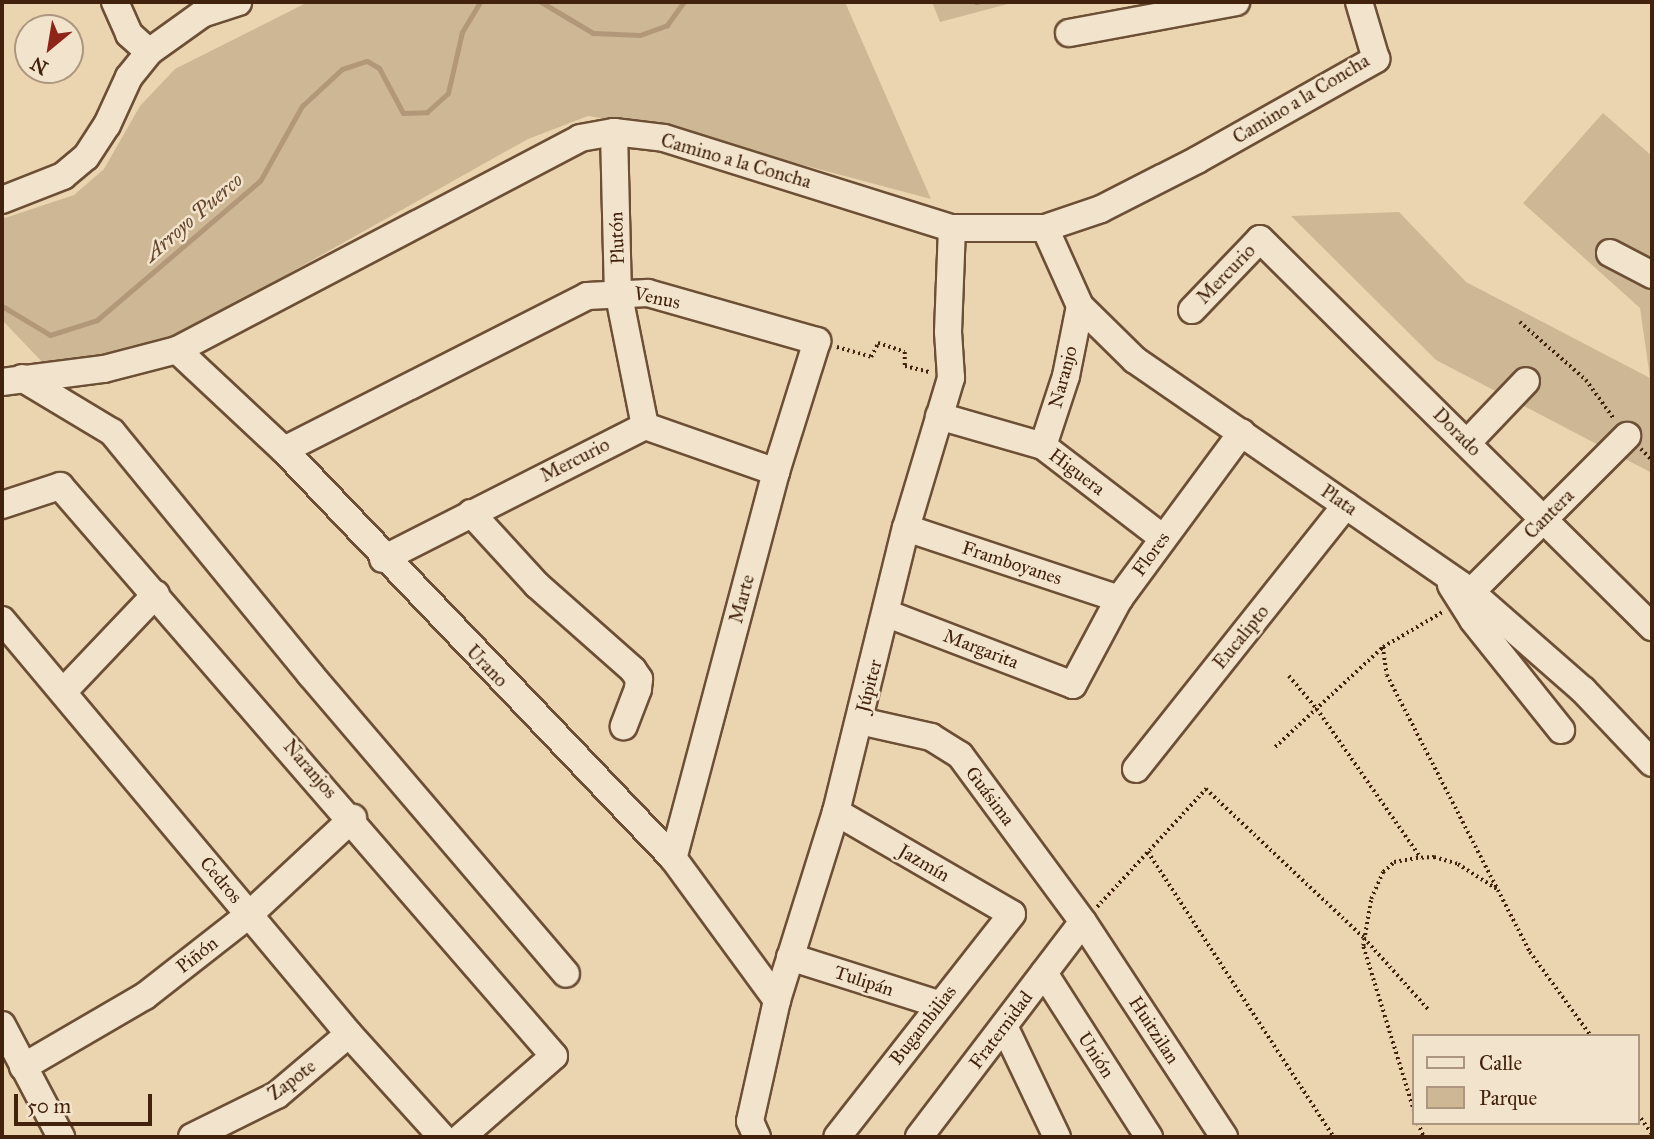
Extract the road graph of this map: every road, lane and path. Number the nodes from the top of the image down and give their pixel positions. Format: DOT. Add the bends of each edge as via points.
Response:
graph roads {
  1 [pos="115,2"];
  2 [pos="238,2"];
  3 [pos="1236,2"];
  4 [pos="1359,2"];
  5 [pos="1069,33"];
  6 [pos="149,52"];
  7 [pos="614,132"];
  8 [pos="2,200"];
  9 [pos="952,228"];
  10 [pos="1045,228"];
  11 [pos="1260,239"];
  12 [pos="1610,253"];
  13 [pos="1652,275"];
  14 [pos="618,291"];
  15 [pos="1080,306"];
  16 [pos="1192,310"];
  17 [pos="1520,322"];
  18 [pos="817,341"];
  19 [pos="177,350"];
  20 [pos="951,378"];
  21 [pos="12,380"];
  22 [pos="1526,381"];
  23 [pos="939,416"];
  24 [pos="645,426"];
  25 [pos="1242,432"];
  26 [pos="1627,436"];
  27 [pos="1468,442"];
  28 [pos="1043,446"];
  29 [pos="284,450"];
  30 [pos="1652,460"];
  31 [pos="776,472"];
  32 [pos="2,505"];
  33 [pos="1346,505"];
  34 [pos="471,513"];
  35 [pos="1543,521"];
  36 [pos="906,528"];
  37 [pos="1163,538"];
  38 [pos="383,559"];
  39 [pos="156,594"];
  40 [pos="1466,597"];
  41 [pos="1119,599"];
  42 [pos="888,614"];
  43 [pos="2,620"];
  44 [pos="1652,628"];
  45 [pos="1383,647"];
  46 [pos="1289,676"];
  47 [pos="1073,685"];
  48 [pos="63,692"];
  49 [pos="1317,709"];
  50 [pos="860,722"];
  51 [pos="624,726"];
  52 [pos="1561,730"];
  53 [pos="1275,747"];
  54 [pos="1652,763"];
  55 [pos="1136,769"];
  56 [pos="836,811"];
  57 [pos="353,818"];
  58 [pos="1148,851"];
  59 [pos="673,858"];
  60 [pos="1421,858"];
  61 [pos="1499,891"];
  62 [pos="250,914"];
  63 [pos="1012,914"];
  64 [pos="1083,922"];
  65 [pos="1363,938"];
  66 [pos="790,957"];
  67 [pos="1044,973"];
  68 [pos="566,974"];
  69 [pos="777,1000"];
  70 [pos="938,1004"];
  71 [pos="1428,1009"];
  72 [pos="2,1025"];
  73 [pos="1004,1026"];
  74 [pos="349,1034"];
  75 [pos="1590,1034"];
  76 [pos="23,1067"];
  77 [pos="1412,1105"];
  78 [pos="1640,1117"];
  79 [pos="929,1132"];
  80 [pos="1652,1134"];
  81 [pos="61,1137"];
  82 [pos="192,1137"];
  83 [pos="442,1137"];
  84 [pos="461,1137"];
  85 [pos="757,1137"];
  86 [pos="837,1137"];
  87 [pos="1056,1137"];
  88 [pos="1149,1137"];
  89 [pos="1224,1137"];
  90 [pos="1334,1137"];
  1 -- 6 [label="street" via="130,34"];
  2 -- 6 [label="street" via="202,14"];
  3 -- 5 [label="street"];
  4 -- 10 [label="street, Camino a la Concha" via="1376,59 1101,209"];
  6 -- 8 [label="street" via="129,77 86,157 63,176"];
  7 -- 9 [label="street, Camino a la Concha" via="664,138"];
  7 -- 14 [label="street, Plutón"];
  7 -- 19 [label="street, Camino a la Concha" via="580,138"];
  9 -- 10 [label="street, Camino a la Concha"];
  9 -- 20 [label="street, Júpiter" via="947,332"];
  10 -- 15 [label="street, Plata"];
  11 -- 16 [label="street, Mercurio"];
  11 -- 27 [label="street, Dorado"];
  12 -- 13 [label="street"];
  14 -- 18 [label="street, Venus" via="648,293"];
  14 -- 24 [label="street, Plutón"];
  14 -- 29 [label="street, Venus" via="587,296"];
  15 -- 25 [label="street, Plata" via="1135,360"];
  15 -- 28 [label="street, Naranjo" via="1066,376"];
  17 -- 26 [label="path" via="1586,380"];
  18 -- 20 [label="path" via="872,357 878,343 905,352 905,366"];
  18 -- 31 [label="street, Marte"];
  19 -- 21 [label="street, Camino a la Concha" via="104,369"];
  19 -- 29 [label="street, Urano"];
  20 -- 23 [label="street, Júpiter"];
  21 -- 68 [label="street" via="112,432 310,674"];
  22 -- 27 [label="street"];
  23 -- 28 [label="street, Higuera"];
  23 -- 36 [label="street, Júpiter"];
  24 -- 31 [label="street"];
  24 -- 34 [label="street, Mercurio"];
  25 -- 33 [label="street, Plata"];
  25 -- 37 [label="street, Flores"];
  26 -- 30 [label="path"];
  26 -- 35 [label="street, Cantera"];
  27 -- 35 [label="street, Dorado"];
  28 -- 37 [label="street, Higuera"];
  29 -- 38 [label="street, Urano"];
  31 -- 59 [label="street, Marte"];
  32 -- 39 [label="street, Naranjos" via="60,486"];
  33 -- 40 [label="street, Plata" via="1440,569"];
  33 -- 55 [label="street, Eucalipto"];
  34 -- 38 [label="street, Mercurio"];
  34 -- 51 [label="street" via="537,585 633,670 639,679 638,689"];
  35 -- 40 [label="street, Cantera"];
  35 -- 44 [label="street, Dorado"];
  36 -- 41 [label="street, Framboyanes"];
  36 -- 42 [label="street, Júpiter"];
  37 -- 41 [label="street, Flores"];
  38 -- 59 [label="street, Urano"];
  39 -- 48 [label="street"];
  39 -- 57 [label="street, Naranjos"];
  40 -- 45 [label="path"];
  40 -- 52 [label="street"];
  40 -- 54 [label="street, Plata" via="1583,690"];
  41 -- 47 [label="street, Flores"];
  42 -- 47 [label="street, Margarita"];
  42 -- 50 [label="street, Júpiter"];
  43 -- 48 [label="street, Cedros"];
  45 -- 49 [label="path"];
  45 -- 61 [label="path" via="1387,676"];
  46 -- 49 [label="path"];
  48 -- 62 [label="street, Cedros"];
  49 -- 53 [label="path"];
  49 -- 60 [label="path"];
  50 -- 56 [label="street, Júpiter"];
  50 -- 64 [label="street, Guásima" via="931,737 960,755"];
  56 -- 63 [label="street, Jazmín"];
  56 -- 66 [label="street, Júpiter"];
  57 -- 62 [label="street, Piñón"];
  57 -- 84 [label="street, Naranjos" via="554,1056"];
  58 -- 64 [label="path"];
  58 -- 65 [label="path" via="1206,789"];
  58 -- 90 [label="path"];
  59 -- 69 [label="street, Urano"];
  60 -- 61 [label="path" via="1458,864"];
  60 -- 65 [label="path" via="1394,862 1383,872 1371,899"];
  61 -- 75 [label="path" via="1530,951"];
  62 -- 74 [label="street, Cedros"];
  62 -- 76 [label="street, Piñón" via="145,996"];
  63 -- 70 [label="street, Bugambilias"];
  64 -- 67 [label="street, Fraternidad"];
  64 -- 89 [label="street, Huitzilan"];
  65 -- 71 [label="path"];
  65 -- 77 [label="path"];
  66 -- 69 [label="street, Júpiter"];
  66 -- 70 [label="street, Tulipán"];
  67 -- 73 [label="street, Fraternidad"];
  67 -- 88 [label="street, Unión"];
  69 -- 85 [label="street, Júpiter" via="750,1121"];
  70 -- 86 [label="street, Bugambilias"];
  72 -- 76 [label="street"];
  73 -- 79 [label="street, Fraternidad"];
  73 -- 87 [label="street"];
  74 -- 82 [label="street, Zapote" via="277,1095"];
  74 -- 83 [label="street, Cedros"];
  76 -- 81 [label="street"];
  78 -- 80 [label="path"];
}
